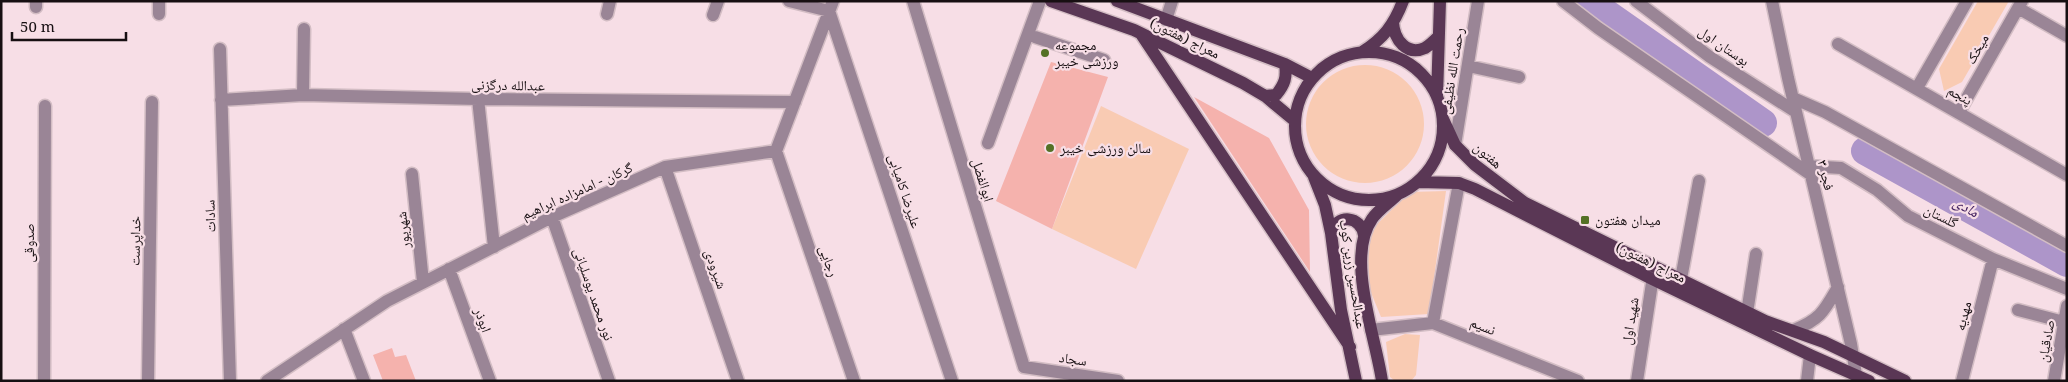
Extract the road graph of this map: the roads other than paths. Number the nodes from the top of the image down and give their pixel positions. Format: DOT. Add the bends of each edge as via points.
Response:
graph roads {
  1 [pos="718,1"];
  2 [pos="789,1"];
  3 [pos="913,1"];
  4 [pos="1040,1"];
  5 [pos="1051,1"];
  6 [pos="1117,1"];
  7 [pos="1172,1"];
  8 [pos="1403,1"];
  9 [pos="1440,1"];
  10 [pos="1478,1"];
  11 [pos="1563,1"];
  12 [pos="1636,1"];
  13 [pos="1772,1"];
  14 [pos="1967,1"];
  15 [pos="2020,4"];
  16 [pos="831,6"];
  17 [pos="713,15"];
  18 [pos="1166,20"];
  19 [pos="1393,22"];
  20 [pos="304,29"];
  21 [pos="1141,34"];
  22 [pos="2067,36"];
  23 [pos="1035,37"];
  24 [pos="1438,37"];
  25 [pos="1838,44"];
  26 [pos="220,50"];
  27 [pos="1362,52"];
  28 [pos="1104,60"];
  29 [pos="1285,64"];
  30 [pos="1468,66"];
  31 [pos="1312,78"];
  32 [pos="1519,78"];
  33 [pos="1917,88"];
  34 [pos="303,95"];
  35 [pos="1265,96"];
  36 [pos="1437,97"];
  37 [pos="1793,98"];
  38 [pos="478,99"];
  39 [pos="221,100"];
  40 [pos="152,102"];
  41 [pos="795,102"];
  42 [pos="45,106"];
  43 [pos="1796,112"];
  44 [pos="1959,112"];
  45 [pos="1295,120"];
  46 [pos="1443,120"];
  47 [pos="988,143"];
  48 [pos="1455,145"];
  49 [pos="776,151"];
  50 [pos="665,168"];
  51 [pos="1809,170"];
  52 [pos="412,174"];
  53 [pos="1314,174"];
  54 [pos="2067,175"];
  55 [pos="1699,181"];
  56 [pos="1418,182"];
  57 [pos="1459,183"];
  58 [pos="1398,194"];
  59 [pos="1525,203"];
  60 [pos="552,217"];
  61 [pos="1331,232"];
  62 [pos="1364,235"];
  63 [pos="2067,246"];
  64 [pos="494,247"];
  65 [pos="1756,254"];
  66 [pos="1993,259"];
  67 [pos="1654,266"];
  68 [pos="449,269"];
  69 [pos="1652,279"];
  70 [pos="1681,279"];
  71 [pos="423,282"];
  72 [pos="1838,287"];
  73 [pos="2067,289"];
  74 [pos="2067,306"];
  75 [pos="2018,310"];
  76 [pos="1747,312"];
  77 [pos="2064,322"];
  78 [pos="1433,323"];
  79 [pos="344,330"];
  80 [pos="1371,330"];
  81 [pos="1794,330"];
  82 [pos="1350,347"];
  83 [pos="1810,355"];
  84 [pos="1854,355"];
  85 [pos="1024,367"];
  86 [pos="1857,378"];
  87 [pos="44,381"];
  88 [pos="148,381"];
  89 [pos="230,381"];
  90 [pos="267,381"];
  91 [pos="364,381"];
  92 [pos="490,381"];
  93 [pos="608,381"];
  94 [pos="738,381"];
  95 [pos="854,381"];
  96 [pos="952,381"];
  97 [pos="1118,381"];
  98 [pos="1356,381"];
  99 [pos="1382,381"];
  100 [pos="1578,381"];
  101 [pos="1636,381"];
  102 [pos="1807,381"];
  103 [pos="1869,381"];
  104 [pos="1905,381"];
  105 [pos="1962,381"];
  106 [pos="2054,381"];
  1 -- 17 [label="street"];
  2 -- 16 [label="street"];
  3 -- 85 [label="street, ابوالفضل"];
  4 -- 47 [label="street"];
  5 -- 21 [label="main road, معراج (هفتون)"];
  6 -- 18 [label="main road, معراج (هفتون)"];
  7 -- 18 [label="street"];
  8 -- 19 [label="main road"];
  9 -- 24 [label="main road"];
  10 -- 30 [label="street, رحمت الله نظیفی"];
  11 -- 51 [label="street"];
  12 -- 43 [label="street, بوستان اول" via="1710,57"];
  13 -- 37 [label="street, فجر ۳"];
  14 -- 33 [label="street"];
  15 -- 22 [label="street"];
  15 -- 44 [label="street, میخک"];
  16 -- 41 [label="street"];
  16 -- 96 [label="street, علیرضا کامیابی"];
  18 -- 29 [label="main road, معراج (هفتون)"];
  19 -- 24 [label="main road" via="1396,40 1409,48 1419,50 1428,47"];
  19 -- 27 [label="main road" via="1379,42"];
  20 -- 34 [label="street"];
  21 -- 35 [label="main road, معراج (هفتون)"];
  21 -- 82 [label="main road"];
  23 -- 28 [label="street"];
  24 -- 36 [label="main road"];
  25 -- 33 [label="street, پنجم"];
  26 -- 39 [label="street, سادات"];
  27 -- 31 [label="main road" via="1343,56"];
  27 -- 36 [label="main road" via="1385,54 1407,62 1425,77"];
  29 -- 31 [label="main road, معراج (هفتون)"];
  29 -- 35 [label="main road" via="1284,85 1276,95"];
  30 -- 32 [label="street"];
  30 -- 48 [label="street, رحمت الله نظیفی"];
  31 -- 45 [label="main road" via="1298,105"];
  33 -- 44 [label="street, پنجم"];
  34 -- 38 [label="street, عبدالله درگزنی"];
  34 -- 39 [label="street, عبدالله درگزنی"];
  35 -- 45 [label="main road, معراج (هفتون)"];
  36 -- 46 [label="main road"];
  37 -- 43 [label="street, فجر ۳"];
  37 -- 63 [label="street" via="1825,112"];
  38 -- 41 [label="street, عبدالله درگزنی"];
  38 -- 64 [label="street"];
  39 -- 89 [label="street, سادات"];
  40 -- 88 [label="street, خداپرست"];
  41 -- 49 [label="street"];
  42 -- 87 [label="street, صدوقی"];
  43 -- 51 [label="street, فجر ۳"];
  44 -- 54 [label="street, پنجم"];
  45 -- 53 [label="main road" via="1296,140 1302,158"];
  46 -- 48 [label="main road, هفتون"];
  46 -- 56 [label="main road" via="1436,157"];
  48 -- 59 [label="main road, هفتون" via="1475,166"];
  49 -- 50 [label="street, گرکان - امامزاده ابراهیم"];
  49 -- 95 [label="street, رجایی"];
  50 -- 60 [label="street, گرکان - امامزاده ابراهیم"];
  50 -- 94 [label="street, شیرودی"];
  51 -- 66 [label="street, گلستان" via="1841,168 1877,190 1908,216"];
  51 -- 72 [label="street, فجر ۳"];
  52 -- 71 [label="street, شهریور"];
  53 -- 58 [label="main road" via="1331,189 1353,198 1376,200"];
  53 -- 61 [label="main road, عبدالحسین زرین کوب"];
  55 -- 70 [label="street"];
  56 -- 57 [label="main road, معراج (هفتون)"];
  56 -- 58 [label="main road"];
  57 -- 69 [label="main road, معراج (هفتون)"];
  57 -- 78 [label="street"];
  58 -- 62 [label="main road, عبدالحسین زرین کوب" via="1372,219"];
  59 -- 67 [label="main road, معراج (هفتون)"];
  60 -- 64 [label="street, گرکان - امامزاده ابراهیم"];
  60 -- 93 [label="street, نور محمد یوسلیانی"];
  61 -- 62 [label="main road" via="1341,220 1351,219 1360,225"];
  61 -- 82 [label="main road, عبدالحسین زرین کوب" via="1341,310"];
  62 -- 80 [label="main road, عبدالحسین زرین کوب" via="1361,272"];
  64 -- 68 [label="street, گرکان - امامزاده ابراهیم"];
  65 -- 76 [label="street"];
  66 -- 73 [label="street, گلستان"];
  66 -- 105 [label="street, مهدیه"];
  67 -- 69 [label="street, شهید اول"];
  67 -- 70 [label="main road, معراج (هفتون)"];
  68 -- 71 [label="street, گرکان - امامزاده ابراهیم"];
  68 -- 92 [label="street, ابوذر"];
  69 -- 83 [label="main road, معراج (هفتون)"];
  69 -- 101 [label="street, شهید اول"];
  70 -- 76 [label="main road, معراج (هفتون)"];
  71 -- 79 [label="street, گرکان - امامزاده ابراهیم"];
  72 -- 81 [label="street" via="1822,315"];
  72 -- 84 [label="street, فجر ۳"];
  74 -- 77 [label="street, صادقیان"];
  75 -- 77 [label="street"];
  76 -- 81 [label="main road, معراج (هفتون)"];
  77 -- 106 [label="street, صادقیان"];
  78 -- 80 [label="street, نسیم"];
  78 -- 100 [label="street, نسیم"];
  79 -- 90 [label="street, گرکان - امامزاده ابراهیم"];
  79 -- 91 [label="street"];
  80 -- 99 [label="main road, عبدالحسین زرین کوب"];
  81 -- 84 [label="main road, معراج (هفتون)"];
  82 -- 98 [label="main road, عبدالحسین زرین کوب"];
  83 -- 86 [label="main road, معراج (هفتون)"];
  83 -- 102 [label="street"];
  84 -- 86 [label="street, فجر ۳"];
  84 -- 104 [label="main road, معراج (هفتون)"];
  85 -- 97 [label="street, سجاد"];
  86 -- 103 [label="main road, معراج (هفتون)"];
}
